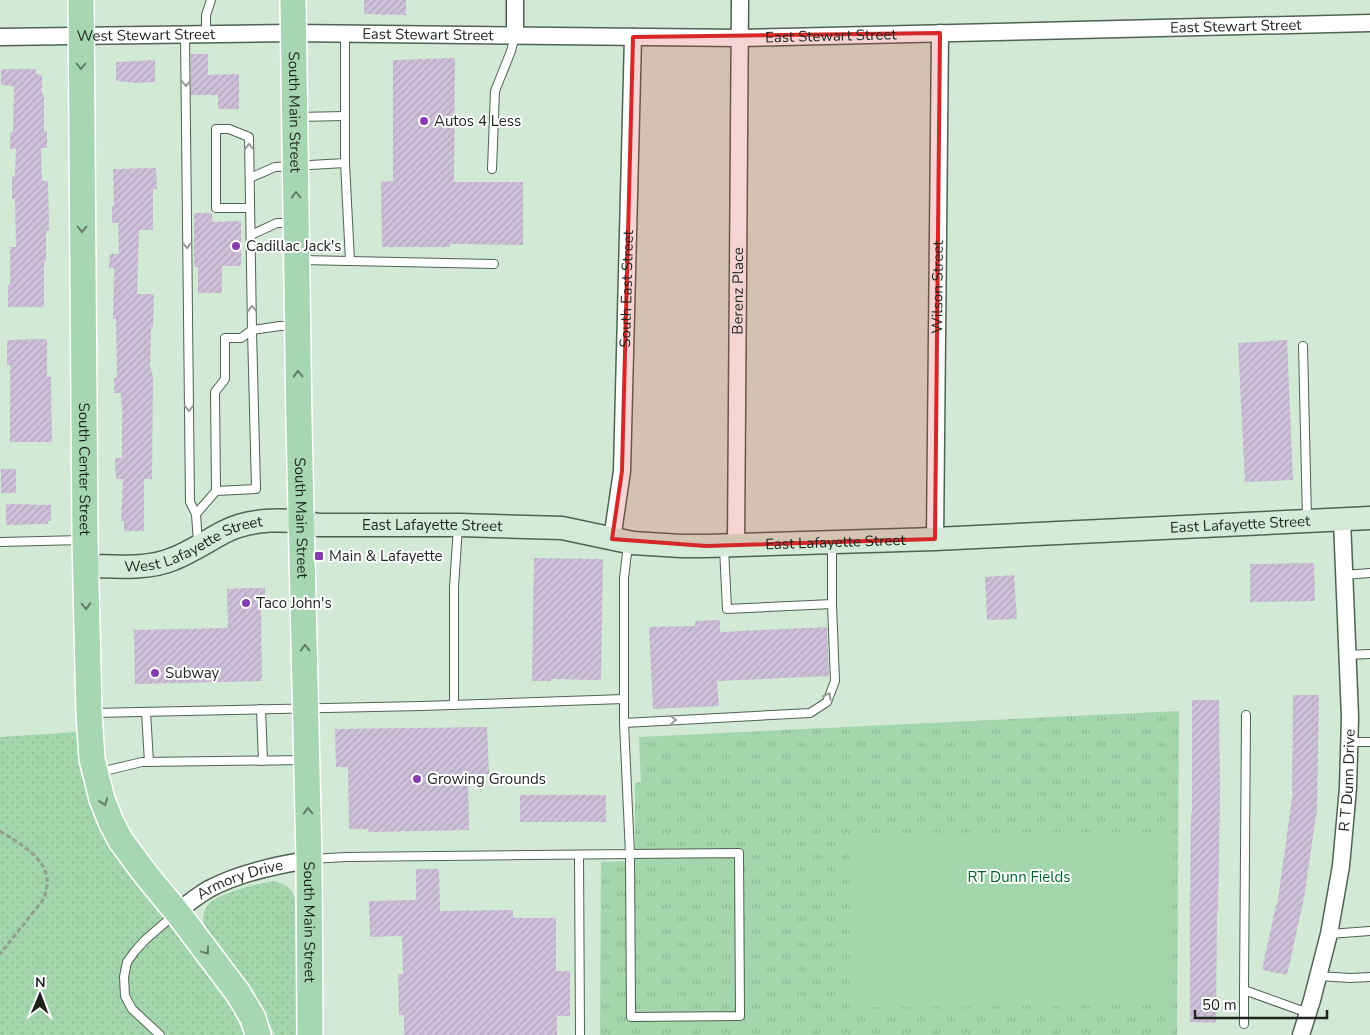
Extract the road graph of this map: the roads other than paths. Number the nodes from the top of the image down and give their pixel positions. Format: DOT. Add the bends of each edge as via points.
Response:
graph roads {
  1 [pos="81,0"];
  2 [pos="211,0"];
  3 [pos="293,0"];
  4 [pos="515,0"];
  5 [pos="740,0"];
  6 [pos="1370,22"];
  7 [pos="294,32"];
  8 [pos="345,33"];
  9 [pos="940,33"];
  10 [pos="185,34"];
  11 [pos="206,34"];
  12 [pos="81,36"];
  13 [pos="514,36"];
  14 [pos="0,37"];
  15 [pos="633,37"];
  16 [pos="740,38"];
  17 [pos="345,116"];
  18 [pos="295,117"];
  19 [pos="345,163"];
  20 [pos="295,165"];
  21 [pos="492,168"];
  22 [pos="250,178"];
  23 [pos="250,208"];
  24 [pos="296,222"];
  25 [pos="251,235"];
  26 [pos="296,260"];
  27 [pos="350,261"];
  28 [pos="494,264"];
  29 [pos="298,326"];
  30 [pos="252,330"];
  31 [pos="1303,346"];
  32 [pos="216,491"];
  33 [pos="196,514"];
  34 [pos="1370,518"];
  35 [pos="1342,520"];
  36 [pos="302,521"];
  37 [pos="1307,521"];
  38 [pos="459,525"];
  39 [pos="936,539"];
  40 [pos="85,540"];
  41 [pos="620,540"];
  42 [pos="0,542"];
  43 [pos="832,542"];
  44 [pos="730,545"];
  45 [pos="198,547"];
  46 [pos="86,566"];
  47 [pos="1370,573"];
  48 [pos="1344,575"];
  49 [pos="832,604"];
  50 [pos="1370,654"];
  51 [pos="1347,655"];
  52 [pos="624,699"];
  53 [pos="454,705"];
  54 [pos="306,708"];
  55 [pos="262,709"];
  56 [pos="146,712"];
  57 [pos="89,713"];
  58 [pos="1246,716"];
  59 [pos="624,723"];
  60 [pos="1349,742"];
  61 [pos="1370,742"];
  62 [pos="307,760"];
  63 [pos="263,761"];
  64 [pos="148,762"];
  65 [pos="95,773"];
  66 [pos="630,854"];
  67 [pos="579,855"];
  68 [pos="309,860"];
  69 [pos="177,912"];
  70 [pos="1370,931"];
  71 [pos="1329,934"];
  72 [pos="1318,976"];
  73 [pos="1370,977"];
  74 [pos="1244,990"];
  75 [pos="1308,1013"];
  76 [pos="1244,1024"];
  77 [pos="160,1035"];
  78 [pos="258,1035"];
  79 [pos="310,1035"];
  80 [pos="580,1035"];
  81 [pos="1301,1035"];
  1 -- 12 [label="main road, South Center Street"];
  2 -- 11 [label="lane" via="206,15"];
  3 -- 7 [label="main road, South Main Street"];
  4 -- 13 [label="street"];
  5 -- 16 [label="street, Berenz Place"];
  6 -- 9 [label="street, East Stewart Street"];
  7 -- 8 [label="street, East Stewart Street"];
  7 -- 11 [label="street, West Stewart Street"];
  7 -- 18 [label="main road, South Main Street"];
  8 -- 13 [label="street, East Stewart Street"];
  8 -- 17 [label="lane"];
  9 -- 16 [label="street, East Stewart Street"];
  9 -- 39 [label="street, Wilson Street"];
  10 -- 11 [label="street, West Stewart Street"];
  10 -- 12 [label="street, West Stewart Street"];
  10 -- 33 [label="lane, one-way" via="190,502"];
  12 -- 14 [label="street, West Stewart Street"];
  12 -- 40 [label="main road, South Center Street, one-way"];
  13 -- 15 [label="street, East Stewart Street"];
  13 -- 21 [label="lane" via="494,91"];
  15 -- 16 [label="street, East Stewart Street"];
  15 -- 41 [label="street, South East Street"];
  16 -- 44 [label="street, Berenz Place"];
  17 -- 18 [label="lane"];
  17 -- 19 [label="lane"];
  18 -- 20 [label="main road, South Main Street"];
  19 -- 20 [label="lane"];
  19 -- 27 [label="lane"];
  20 -- 22 [label="lane" via="275,167"];
  24 -- 20 [label="main road, South Main Street, one-way"];
  22 -- 23 [label="lane"];
  22 -- 23 [label="lane, one-way" via="249,137 229,129 216,129 216,208"];
  23 -- 25 [label="lane"];
  24 -- 25 [label="lane" via="277,223"];
  24 -- 26 [label="main road, South Main Street"];
  30 -- 25 [label="lane, one-way"];
  26 -- 27 [label="lane"];
  26 -- 29 [label="main road, South Main Street"];
  27 -- 28 [label="lane"];
  29 -- 30 [label="lane"];
  36 -- 29 [label="main road, South Main Street, one-way"];
  30 -- 32 [label="lane" via="241,338 225,338 225,379 215,392"];
  30 -- 32 [label="lane" via="256,489"];
  31 -- 37 [label="lane"];
  32 -- 33 [label="lane"];
  33 -- 45 [label="lane"];
  34 -- 35 [label="street, East Lafayette Street"];
  35 -- 37 [label="street, East Lafayette Street"];
  35 -- 48 [label="street, R T Dunn Drive"];
  36 -- 38 [label="street, East Lafayette Street" via="318,525"];
  36 -- 45 [label="street, West Lafayette Street" via="253,523 226,530"];
  54 -- 36 [label="main road, South Main Street, one-way"];
  37 -- 39 [label="street, East Lafayette Street"];
  38 -- 41 [label="street, East Lafayette Street" via="562,528"];
  38 -- 53 [label="lane" via="454,587"];
  39 -- 43 [label="street, East Lafayette Street"];
  40 -- 42 [label="lane"];
  40 -- 46 [label="main road, South Center Street"];
  41 -- 44 [label="street, East Lafayette Street" via="674,546"];
  41 -- 52 [label="lane" via="624,578"];
  43 -- 44 [label="street, East Lafayette Street"];
  43 -- 49 [label="lane"];
  44 -- 49 [label="lane" via="728,609"];
  45 -- 46 [label="street, West Lafayette Street" via="173,560 152,565"];
  46 -- 57 [label="main road, South Center Street, one-way"];
  47 -- 48 [label="lane"];
  48 -- 51 [label="street, R T Dunn Drive"];
  59 -- 49 [label="lane, one-way" via="810,712 827,702 835,681"];
  50 -- 51 [label="lane"];
  51 -- 60 [label="street, R T Dunn Drive"];
  52 -- 53 [label="lane"];
  52 -- 59 [label="lane"];
  53 -- 54 [label="lane"];
  54 -- 55 [label="lane"];
  54 -- 62 [label="main road, South Main Street"];
  55 -- 56 [label="lane"];
  55 -- 63 [label="lane"];
  56 -- 57 [label="lane"];
  56 -- 64 [label="lane"];
  57 -- 65 [label="main road, South Center Street"];
  58 -- 74 [label="lane"];
  59 -- 66 [label="lane"];
  60 -- 61 [label="lane"];
  60 -- 71 [label="street, R T Dunn Drive" via="1340,866"];
  62 -- 63 [label="lane"];
  68 -- 62 [label="main road, South Main Street, one-way"];
  63 -- 64 [label="lane"];
  64 -- 65 [label="lane"];
  65 -- 69 [label="main road, South Center Street, one-way" via="121,841"];
  66 -- 66 [label="lane" via="739,853 740,1016 631,1016"];
  66 -- 67 [label="lane"];
  67 -- 68 [label="lane"];
  67 -- 80 [label="lane"];
  68 -- 69 [label="street, Armory Drive" via="229,880"];
  68 -- 79 [label="main road, South Main Street"];
  69 -- 77 [label="lane" via="135,951 127,962 124,977 125,996 132,1009"];
  69 -- 78 [label="main road, one-way" via="238,993 253,1018"];
  70 -- 71 [label="lane"];
  71 -- 72 [label="street, R T Dunn Drive"];
  72 -- 73 [label="lane"];
  72 -- 75 [label="street, R T Dunn Drive"];
  74 -- 75 [label="lane"];
  74 -- 76 [label="lane"];
  75 -- 81 [label="street, R T Dunn Drive"];
}
